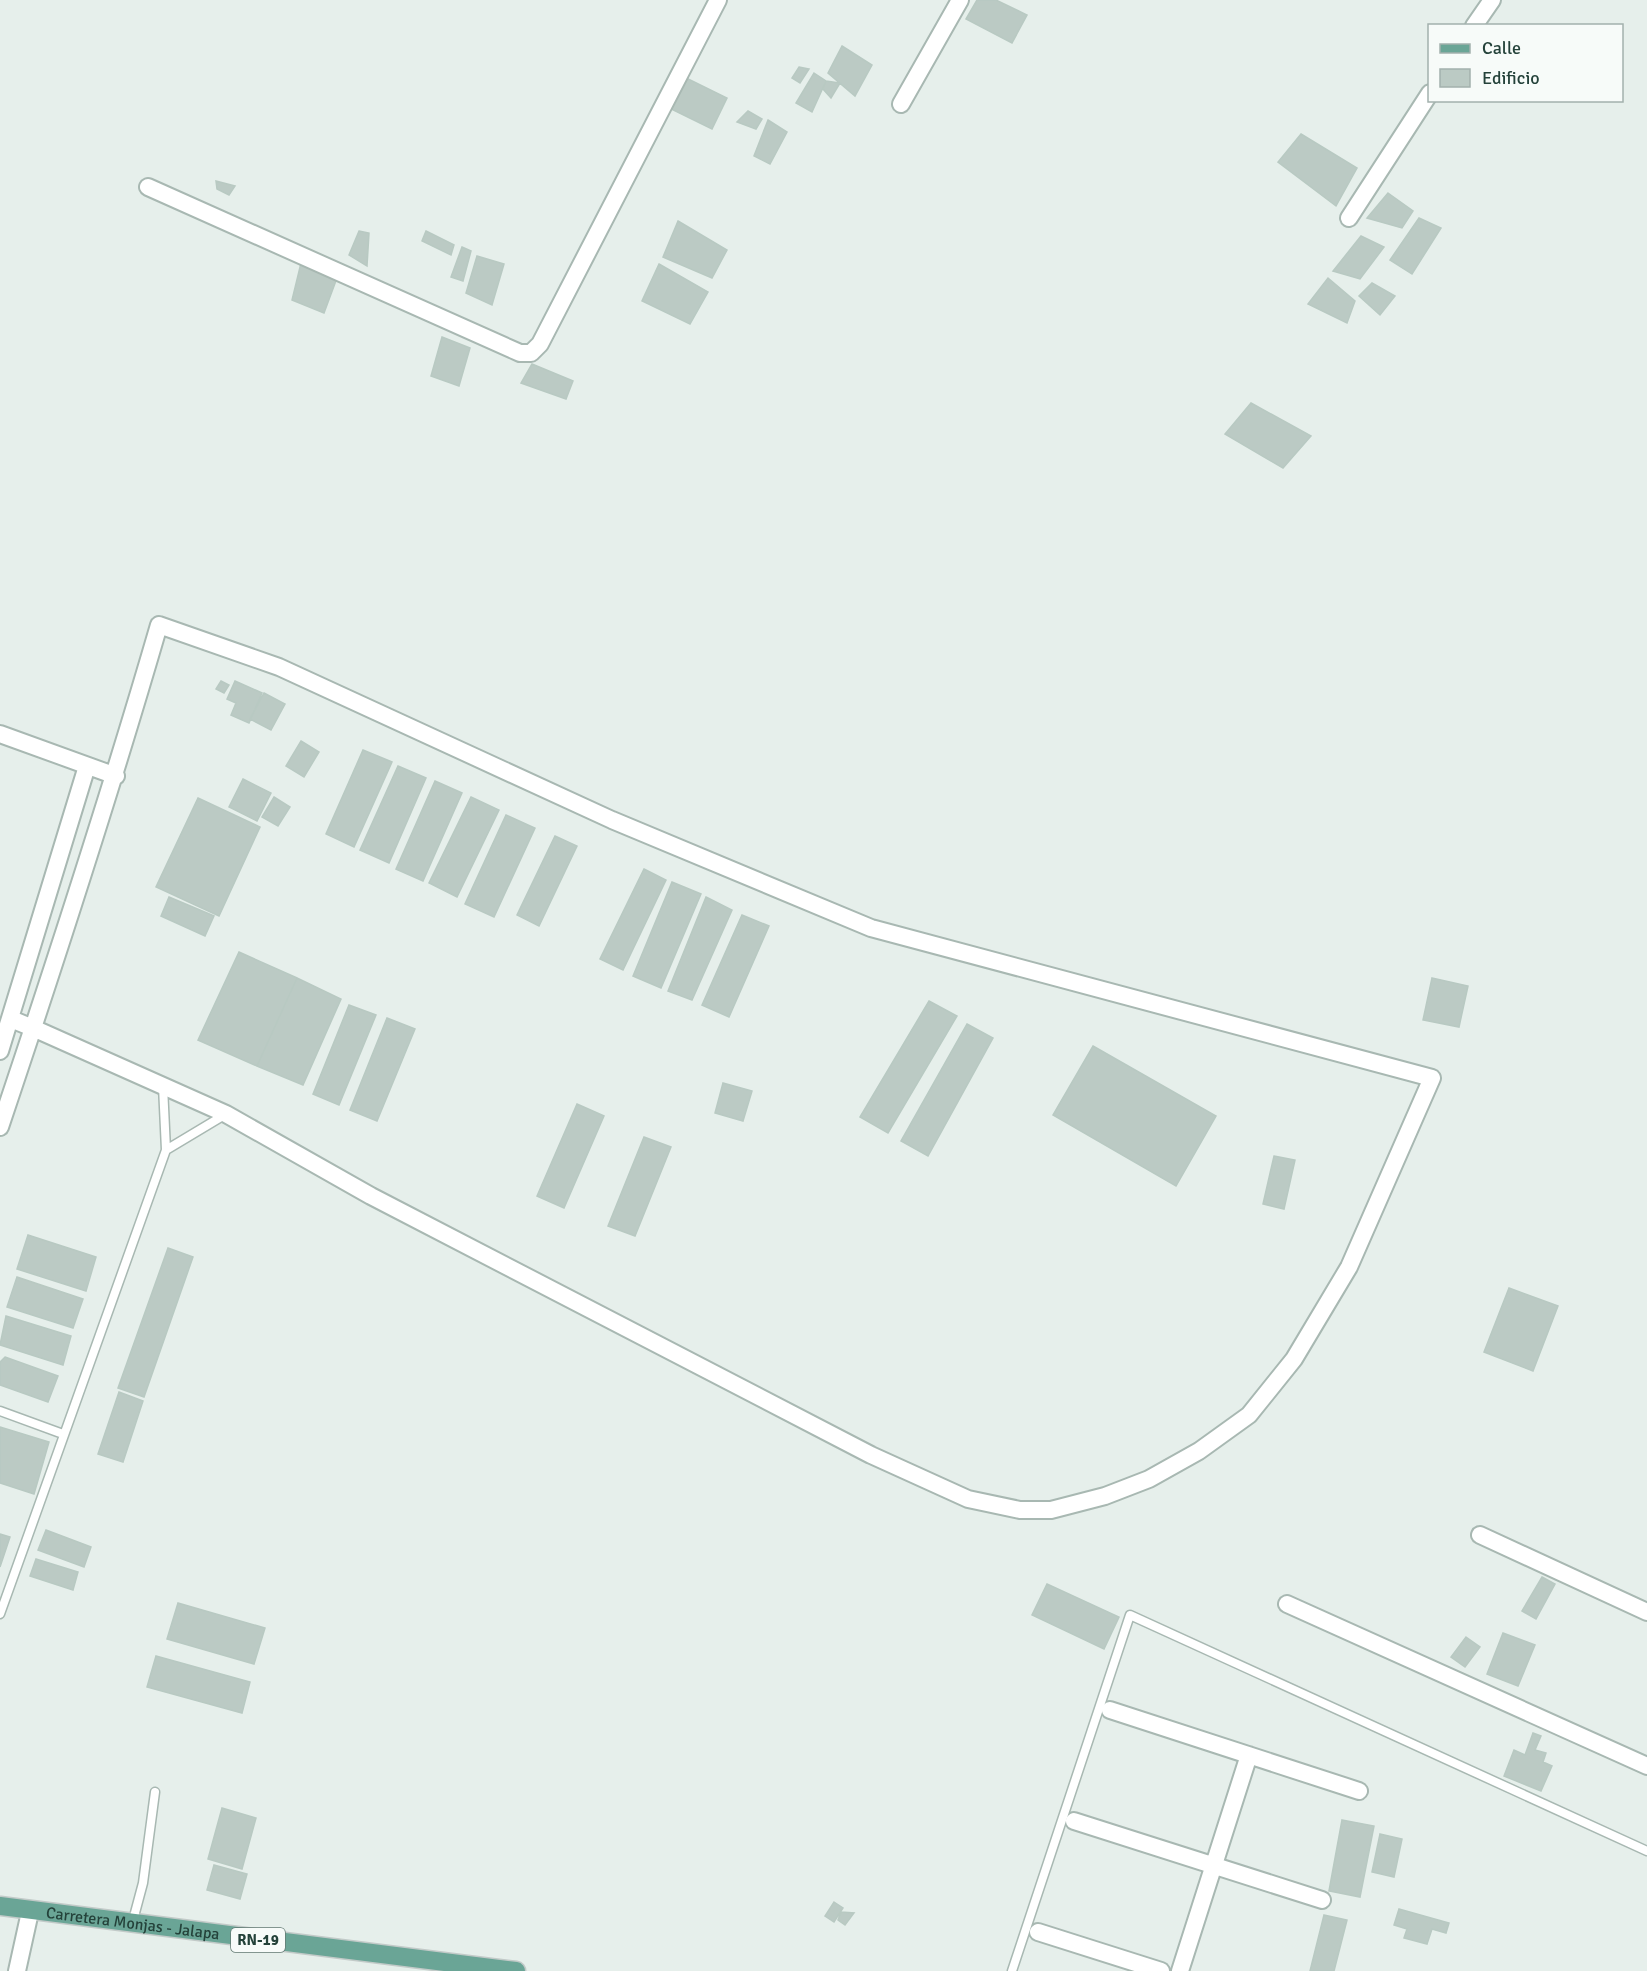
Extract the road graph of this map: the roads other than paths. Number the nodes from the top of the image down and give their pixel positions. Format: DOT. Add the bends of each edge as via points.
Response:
graph roads {
  1 [pos="718,0"];
  2 [pos="960,0"];
  3 [pos="1492,0"];
  4 [pos="1475,24"];
  5 [pos="1428,96"];
  6 [pos="901,104"];
  7 [pos="148,187"];
  8 [pos="1349,218"];
  9 [pos="0,734"];
  10 [pos="87,766"];
  11 [pos="116,776"];
  12 [pos="11,1019"];
  13 [pos="33,1028"];
  14 [pos="0,1051"];
  15 [pos="163,1086"];
  16 [pos="226,1114"];
  17 [pos="0,1127"];
  18 [pos="166,1150"];
  19 [pos="0,1411"];
  20 [pos="63,1434"];
  21 [pos="1480,1535"];
  22 [pos="1287,1605"];
  23 [pos="1647,1612"];
  24 [pos="0,1614"];
  25 [pos="1110,1710"];
  26 [pos="1249,1755"];
  27 [pos="1647,1766"];
  28 [pos="1359,1791"];
  29 [pos="156,1792"];
  30 [pos="1074,1821"];
  31 [pos="1647,1851"];
  32 [pos="1213,1865"];
  33 [pos="1322,1900"];
  34 [pos="0,1906"];
  35 [pos="30,1912"];
  36 [pos="132,1924"];
  37 [pos="1038,1932"];
  38 [pos="17,1971"];
  39 [pos="516,1971"];
  40 [pos="1012,1971"];
  41 [pos="1161,1971"];
  42 [pos="1180,1971"];
  1 -- 7 [label="street" via="540,345 531,353 520,353"];
  2 -- 6 [label="street"];
  3 -- 4 [label="street"];
  5 -- 8 [label="street"];
  9 -- 10 [label="street"];
  10 -- 11 [label="street"];
  10 -- 12 [label="street"];
  11 -- 13 [label="street"];
  11 -- 16 [label="street" via="159,625 279,667 612,820 871,928 1432,1078 1349,1267 1294,1359 1250,1414 1199,1451 1149,1479 1105,1496 1051,1509 1020,1510 968,1499 870,1455 382,1201"];
  12 -- 13 [label="street"];
  12 -- 14 [label="street"];
  13 -- 15 [label="street"];
  13 -- 17 [label="street"];
  15 -- 16 [label="street"];
  15 -- 18 [label="lane"];
  16 -- 18 [label="lane"];
  18 -- 20 [label="lane"];
  19 -- 20 [label="lane"];
  20 -- 24 [label="lane"];
  21 -- 23 [label="street"];
  22 -- 27 [label="street"];
  25 -- 26 [label="street"];
  26 -- 28 [label="street"];
  26 -- 32 [label="street"];
  29 -- 36 [label="lane" via="143,1883"];
  30 -- 32 [label="street"];
  31 -- 40 [label="lane" via="1130,1615"];
  32 -- 33 [label="street"];
  32 -- 42 [label="street"];
  34 -- 35 [label="main road, Carretera Monjas - Jalapa / RN-19"];
  35 -- 36 [label="main road, Carretera Monjas - Jalapa / RN-19"];
  35 -- 38 [label="street"];
  36 -- 39 [label="main road, Carretera Monjas - Jalapa / RN-19"];
  37 -- 41 [label="street"];
}
